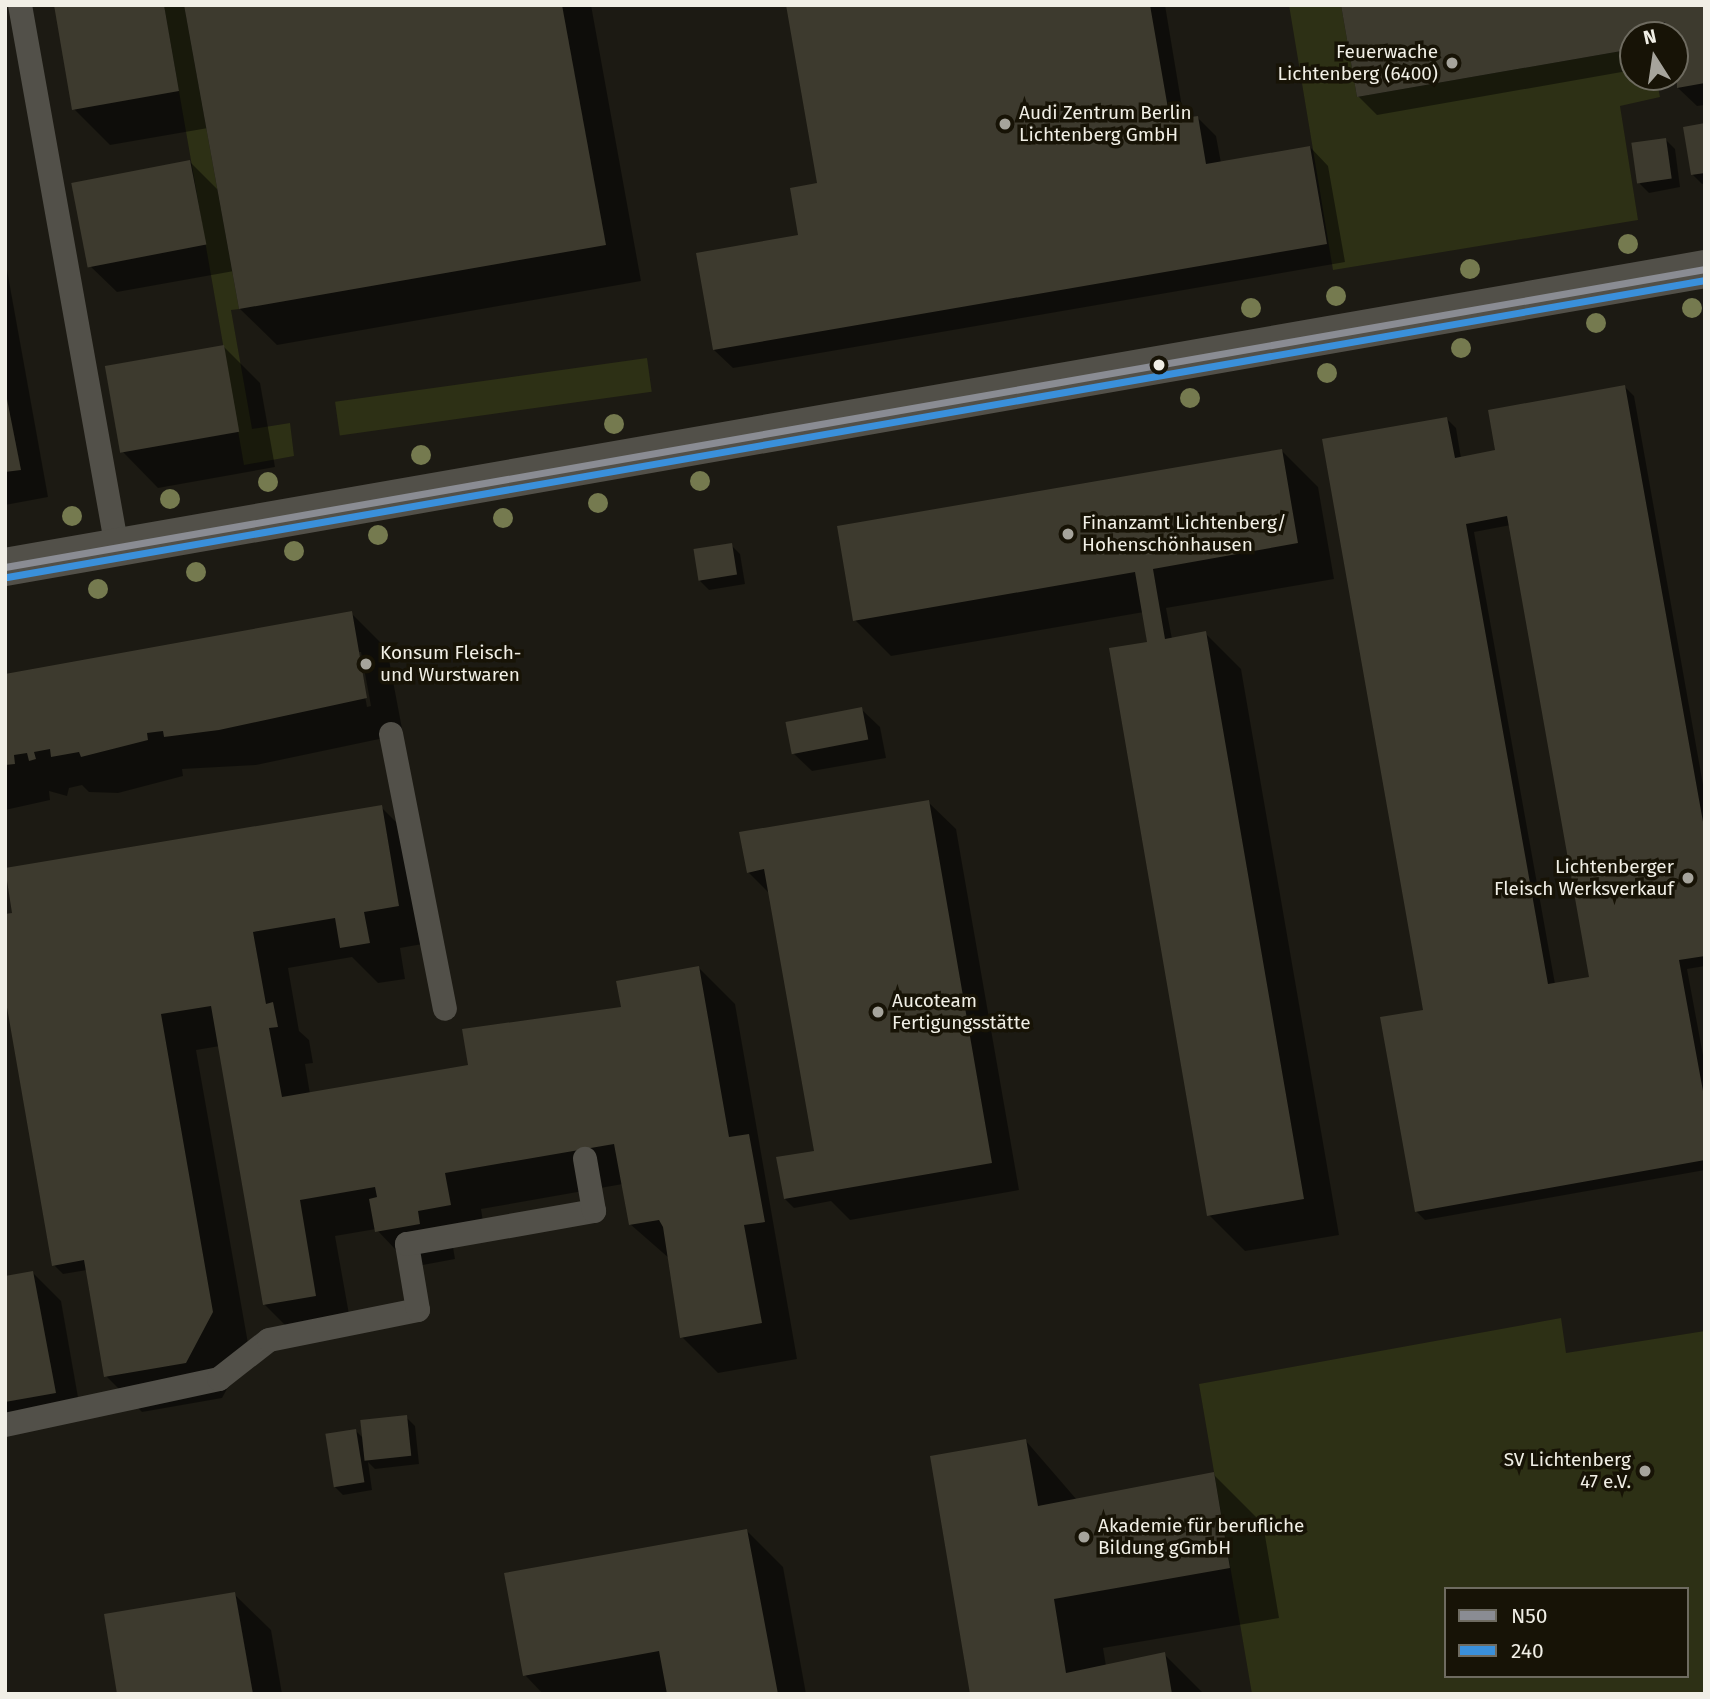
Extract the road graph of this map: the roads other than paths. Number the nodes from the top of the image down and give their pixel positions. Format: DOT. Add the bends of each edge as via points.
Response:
graph roads {
  1 [pos="20,5"];
  2 [pos="1705,269"];
  3 [pos="117,548"];
  4 [pos="5,567"];
  5 [pos="391,734"];
  6 [pos="445,1009"];
  7 [pos="585,1159"];
  8 [pos="5,1425"];
  1 -- 3 [label="lane"];
  2 -- 3 [label="street"];
  3 -- 4 [label="street"];
  5 -- 6 [label="lane"];
  7 -- 8 [label="lane" via="594,1211 407,1244 418,1310 269,1340 219,1380"];
}
